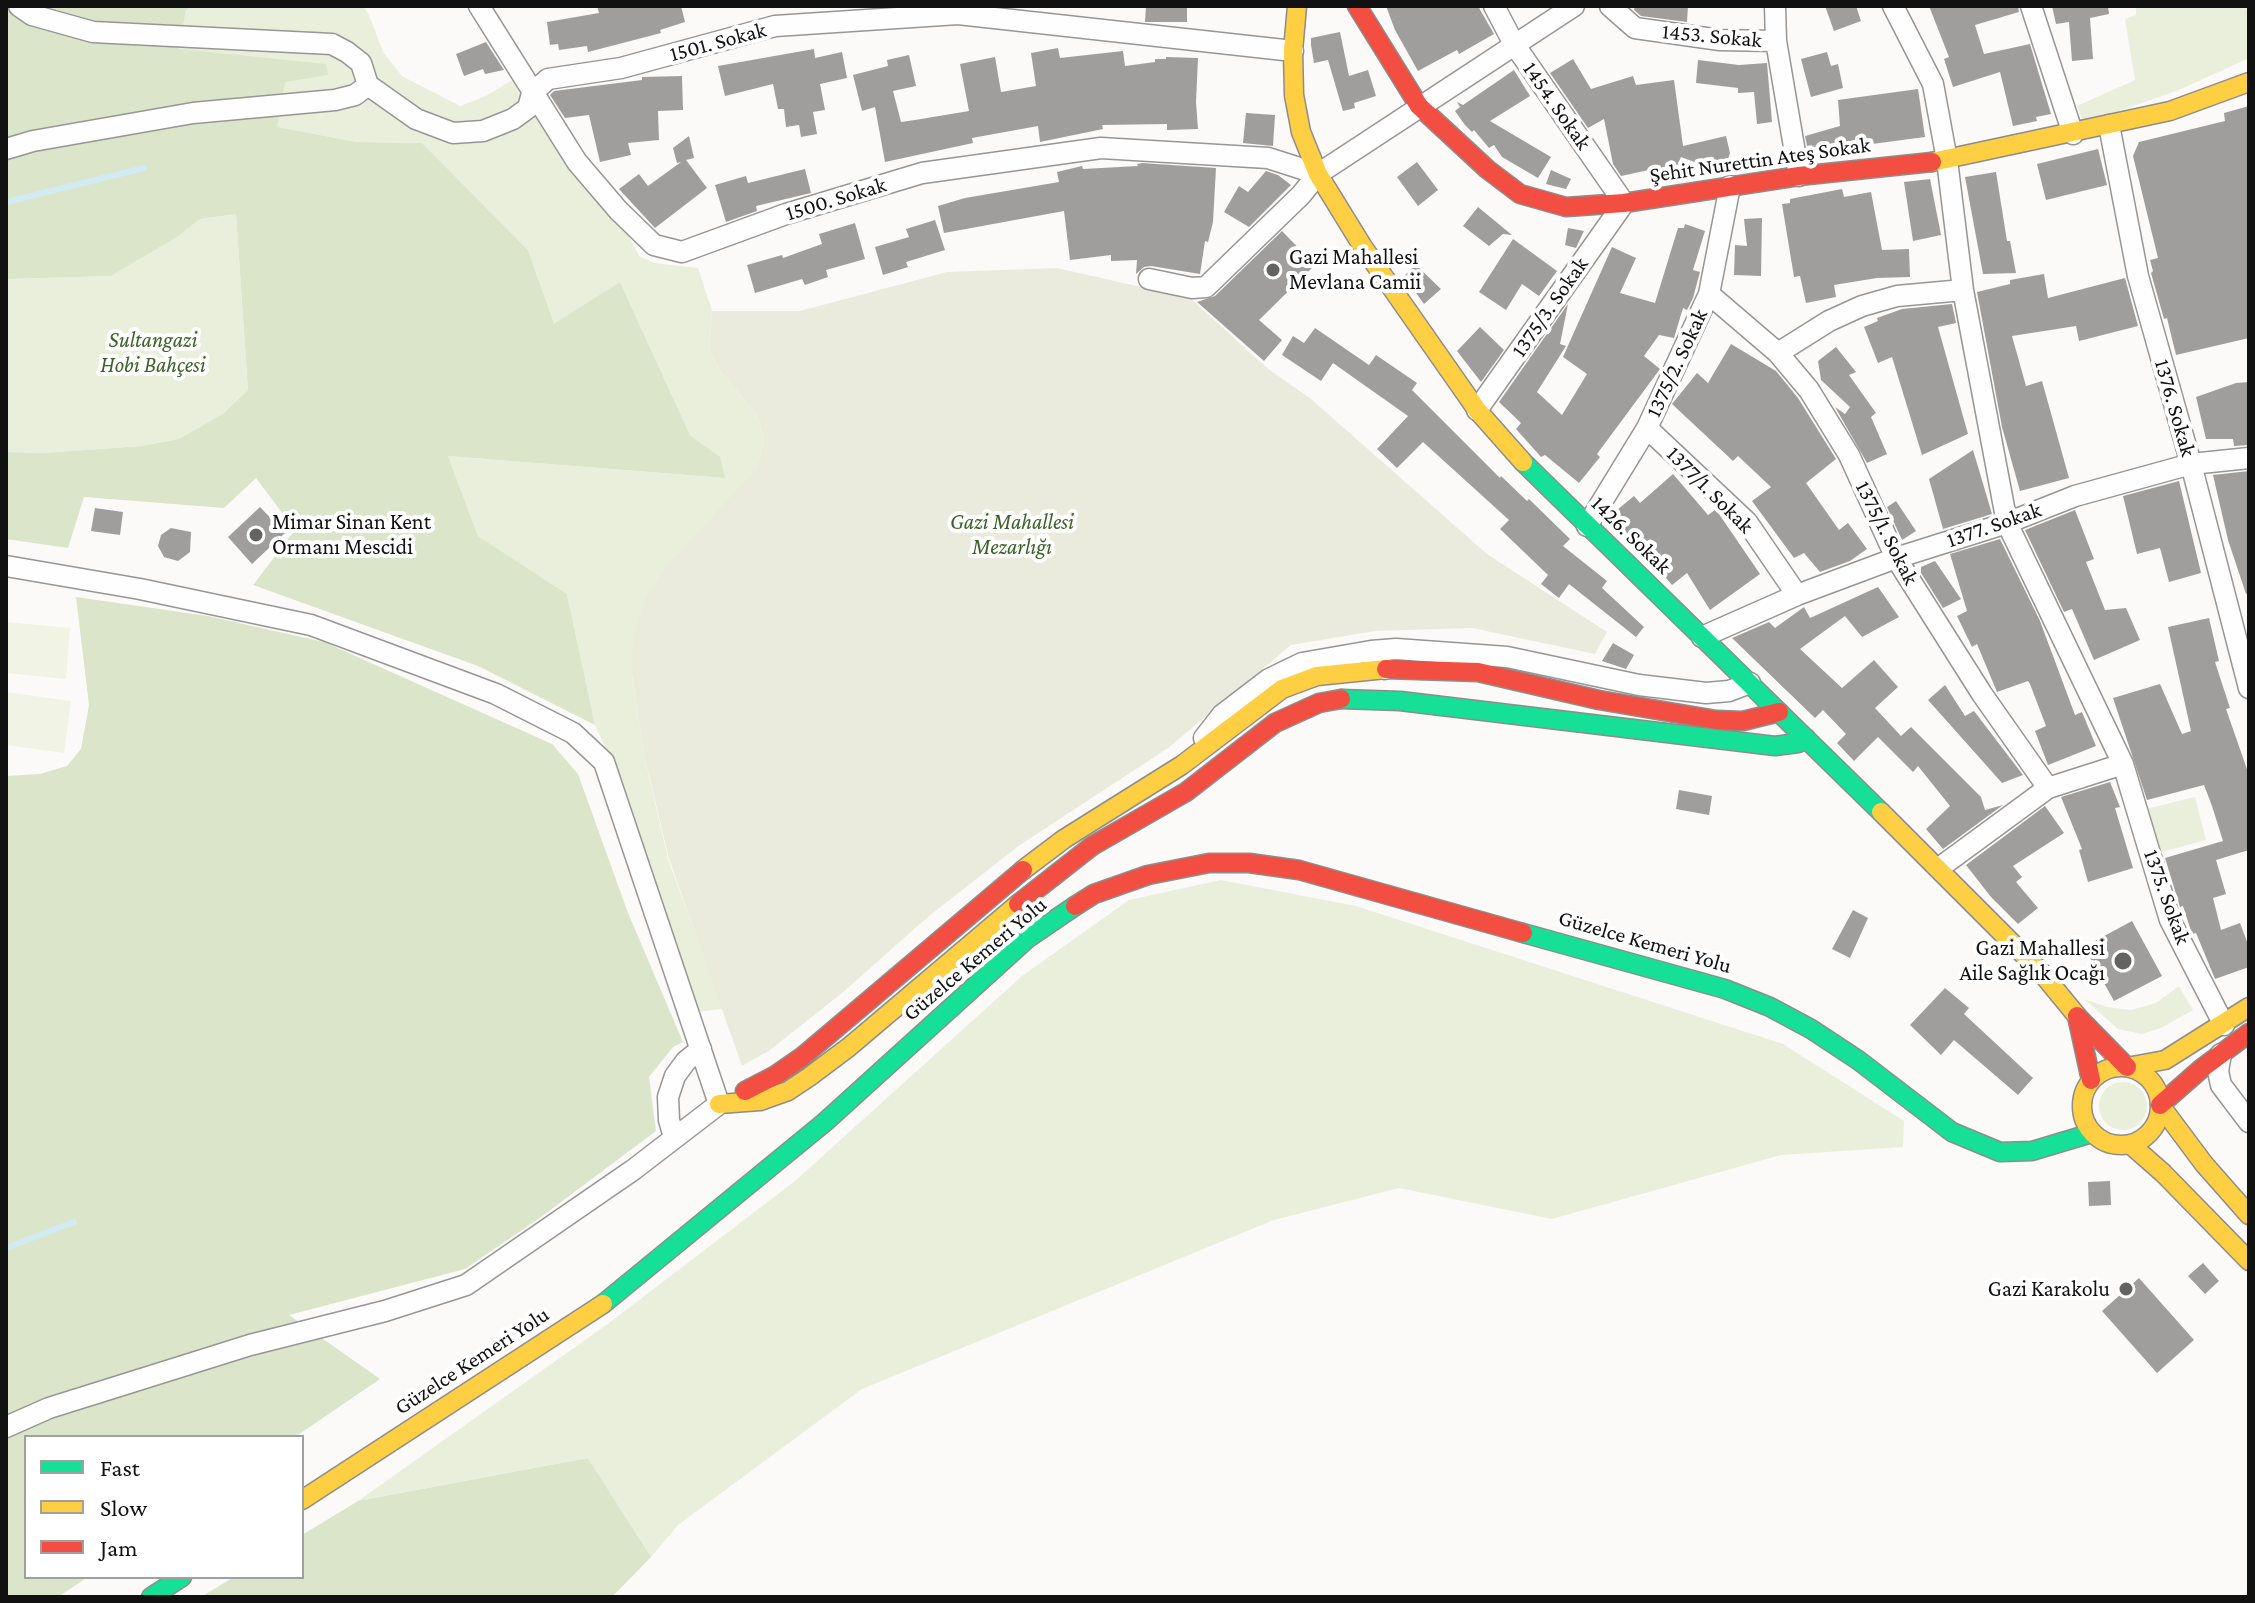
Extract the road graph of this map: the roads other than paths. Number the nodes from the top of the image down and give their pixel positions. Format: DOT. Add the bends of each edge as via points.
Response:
graph roads {
  1 [pos="19,6"];
  2 [pos="479,6"];
  3 [pos="1297,6"];
  4 [pos="1357,6"];
  5 [pos="1494,6"];
  6 [pos="1574,6"];
  7 [pos="1610,6"];
  8 [pos="1775,6"];
  9 [pos="1893,6"];
  10 [pos="2031,6"];
  11 [pos="774,16"];
  12 [pos="1776,41"];
  13 [pos="1514,44"];
  14 [pos="1293,51"];
  15 [pos="2249,82"];
  16 [pos="368,85"];
  17 [pos="532,93"];
  18 [pos="1419,106"];
  19 [pos="2109,125"];
  20 [pos="2073,134"];
  21 [pos="6,149"];
  22 [pos="1947,160"];
  23 [pos="1318,174"];
  24 [pos="1799,176"];
  25 [pos="1730,186"];
  26 [pos="1624,203"];
  27 [pos="1149,279"];
  28 [pos="1963,290"];
  29 [pos="1709,294"];
  30 [pos="1778,353"];
  31 [pos="1477,410"];
  32 [pos="1647,428"];
  33 [pos="2249,458"];
  34 [pos="2191,464"];
  35 [pos="2007,523"];
  36 [pos="1587,526"];
  37 [pos="1896,558"];
  38 [pos="6,566"];
  39 [pos="1797,595"];
  40 [pos="1702,637"];
  41 [pos="1371,651"];
  42 [pos="1385,669"];
  43 [pos="1750,683"];
  44 [pos="2249,688"];
  45 [pos="1400,701"];
  46 [pos="1779,712"];
  47 [pos="1806,738"];
  48 [pos="2123,764"];
  49 [pos="1182,765"];
  50 [pos="2048,788"];
  51 [pos="1939,868"];
  52 [pos="2249,1007"];
  53 [pos="2077,1016"];
  54 [pos="2224,1025"];
  55 [pos="2249,1033"];
  56 [pos="701,1049"];
  57 [pos="2221,1054"];
  58 [pos="2127,1067"];
  59 [pos="2091,1080"];
  60 [pos="719,1104"];
  61 [pos="2160,1105"];
  62 [pos="2249,1122"];
  63 [pos="2092,1133"];
  64 [pos="674,1137"];
  65 [pos="2130,1144"];
  66 [pos="2249,1215"];
  67 [pos="2249,1261"];
  68 [pos="6,1427"];
  69 [pos="304,1499"];
  70 [pos="179,1579"];
  71 [pos="151,1597"];
  1 -- 16 [label="street" via="32,15 93,32 332,44 361,63"];
  2 -- 17 [label="street, 1500. Sokak"];
  3 -- 14 [label="main road, 1426. Sokak"];
  4 -- 18 [label="main road, Şehit Nurettin Ateş Sokak"];
  5 -- 13 [label="street, 1454. Sokak"];
  6 -- 13 [label="street"];
  7 -- 12 [label="street, 1453. Sokak" via="1635,28 1720,40"];
  8 -- 12 [label="street"];
  9 -- 22 [label="street, 1375. Sokak" via="1933,84"];
  10 -- 20 [label="street"];
  11 -- 14 [label="street, 1501. Sokak" via="958,14"];
  11 -- 17 [label="street, 1501. Sokak" via="621,68 548,79"];
  12 -- 24 [label="street"];
  13 -- 18 [label="street"];
  13 -- 26 [label="street, 1454. Sokak"];
  14 -- 23 [label="main road, 1426. Sokak" via="1301,132"];
  15 -- 19 [label="main road, Şehit Nurettin Ateş Sokak" via="2170,111"];
  16 -- 17 [label="street" via="416,119 453,133 483,131 513,119 528,108"];
  16 -- 21 [label="street" via="335,100 193,113"];
  17 -- 23 [label="street, 1500. Sokak" via="577,162 618,210 654,245 682,252 922,173 1101,148 1268,158"];
  18 -- 23 [label="street"];
  18 -- 26 [label="main road, Şehit Nurettin Ateş Sokak" via="1520,194 1566,207"];
  19 -- 20 [label="main road, Şehit Nurettin Ateş Sokak"];
  19 -- 34 [label="street, 1376. Sokak" via="2138,276"];
  20 -- 22 [label="main road, Şehit Nurettin Ateş Sokak"];
  22 -- 24 [label="main road, Şehit Nurettin Ateş Sokak"];
  22 -- 28 [label="street, 1375. Sokak"];
  23 -- 27 [label="street" via="1206,287"];
  23 -- 31 [label="main road, 1426. Sokak"];
  24 -- 25 [label="main road, Şehit Nurettin Ateş Sokak"];
  25 -- 26 [label="main road, Şehit Nurettin Ateş Sokak"];
  25 -- 29 [label="street, 1375/2. Sokak"];
  26 -- 31 [label="street, 1375/3. Sokak"];
  28 -- 30 [label="street" via="1897,296 1862,306"];
  28 -- 35 [label="street, 1375. Sokak"];
  29 -- 30 [label="street, 1375/1. Sokak"];
  29 -- 32 [label="street, 1375/2. Sokak"];
  30 -- 37 [label="street, 1375/1. Sokak" via="1809,390 1849,455"];
  31 -- 36 [label="main road, 1426. Sokak"];
  32 -- 36 [label="street, 1375/2. Sokak"];
  32 -- 39 [label="street, 1377/1. Sokak" via="1747,522"];
  33 -- 34 [label="street, 1377. Sokak"];
  34 -- 35 [label="street, 1377. Sokak" via="2075,496"];
  34 -- 44 [label="street, 1376. Sokak"];
  35 -- 37 [label="street, 1377. Sokak"];
  35 -- 48 [label="street, 1375. Sokak"];
  36 -- 40 [label="main road, 1426. Sokak"];
  37 -- 39 [label="street, 1377. Sokak"];
  37 -- 50 [label="street, 1375/1. Sokak"];
  38 -- 56 [label="street" via="311,625 496,694 573,733 604,762"];
  39 -- 40 [label="street, 1377. Sokak"];
  40 -- 43 [label="main road, 1426. Sokak"];
  41 -- 42 [label="street"];
  41 -- 43 [label="street" via="1507,657 1639,685 1706,693"];
  41 -- 49 [label="street" via="1302,663 1269,679 1222,715"];
  42 -- 45 [label="main road"];
  42 -- 46 [label="main road" via="1478,672 1716,720 1743,721"];
  42 -- 49 [label="main road" via="1317,676 1282,689"];
  43 -- 46 [label="main road, 1426. Sokak"];
  45 -- 47 [label="main road" via="1775,746"];
  45 -- 60 [label="main road" via="1319,703 1275,723 1186,792 1060,869 809,1077 760,1101"];
  46 -- 47 [label="main road, 1426. Sokak"];
  47 -- 51 [label="main road, 1426. Sokak"];
  48 -- 50 [label="street"];
  48 -- 54 [label="street, 1375. Sokak" via="2170,920"];
  49 -- 60 [label="main road" via="1064,839 994,892 802,1057"];
  50 -- 51 [label="street"];
  51 -- 53 [label="main road, 1426. Sokak"];
  52 -- 54 [label="main road"];
  53 -- 58 [label="main road, 1426. Sokak"];
  53 -- 59 [label="main road"];
  54 -- 58 [label="main road" via="2165,1060"];
  55 -- 57 [label="main road"];
  56 -- 60 [label="street"];
  56 -- 64 [label="street" via="675,1076 668,1097"];
  57 -- 61 [label="main road"];
  57 -- 62 [label="street" via="2221,1085"];
  58 -- 59 [label="main road" via="2114,1067"];
  58 -- 61 [label="main road" via="2151,1080"];
  59 -- 63 [label="main road" via="2081,1103"];
  60 -- 64 [label="street"];
  61 -- 65 [label="main road" via="2152,1130"];
  61 -- 66 [label="main road"];
  63 -- 65 [label="main road" via="2106,1143"];
  63 -- 69 [label="main road, Güzelce Kemeri Yolu" via="2032,1151 2000,1152 1952,1132 1858,1060 1770,1007 1725,989 1299,870 1209,863 1148,875 1094,894 1028,938 825,1122 594,1311"];
  64 -- 68 [label="street" via="466,1285 250,1345 49,1408"];
  65 -- 67 [label="main road"];
  70 -- 71 [label="main road"];
}
